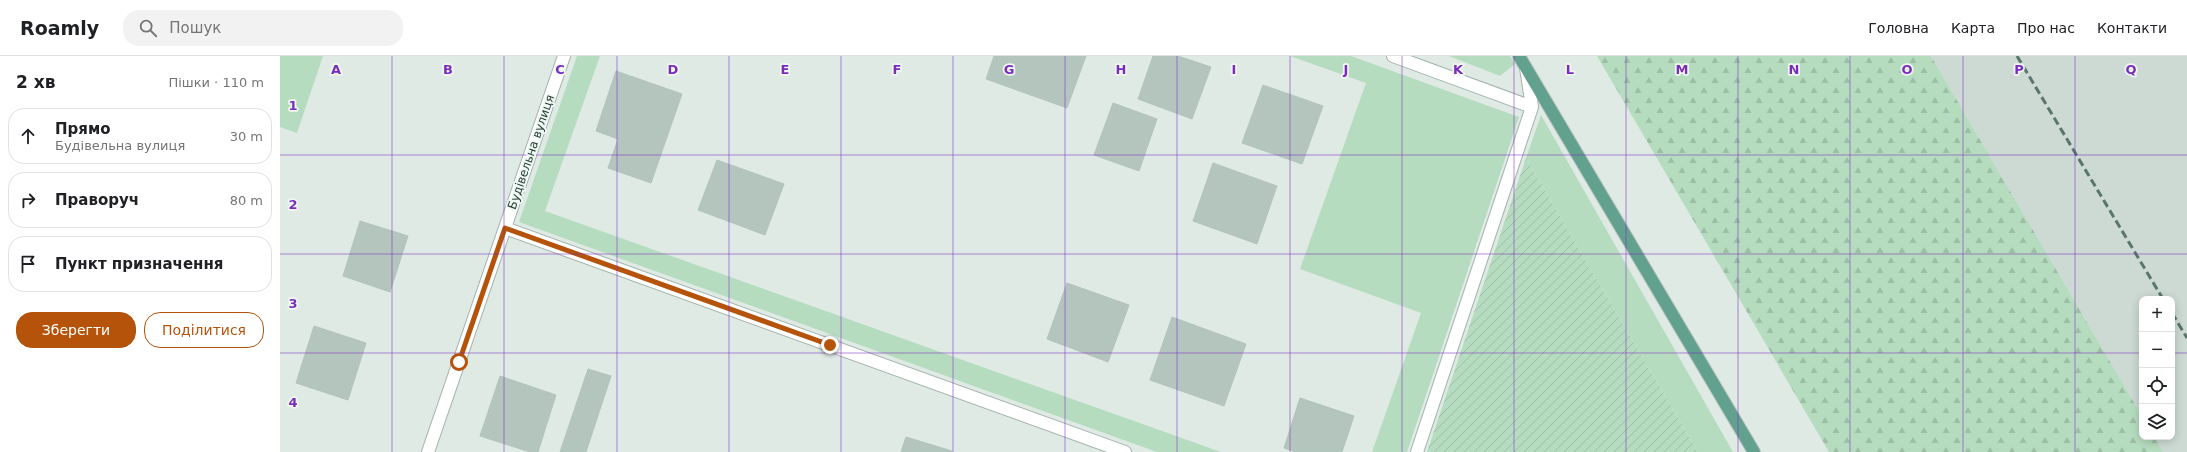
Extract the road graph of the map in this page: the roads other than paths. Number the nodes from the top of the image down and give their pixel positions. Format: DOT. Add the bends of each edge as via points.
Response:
graph roads {
  1 [pos="564,56"];
  2 [pos="1393,56"];
  3 [pos="1519,56"];
  4 [pos="1526,68"];
  5 [pos="1532,107"];
  6 [pos="505,228"];
  7 [pos="428,452"];
  8 [pos="1125,452"];
  9 [pos="1417,452"];
  10 [pos="1754,452"];
  1 -- 6 [label="street, Будівельна вулиця"];
  2 -- 5 [label="street"];
  3 -- 4 [label="main road"];
  4 -- 5 [label="street"];
  4 -- 10 [label="main road"];
  5 -- 9 [label="street"];
  6 -- 7 [label="street, Будівельна вулиця"];
  6 -- 8 [label="street"];
}
